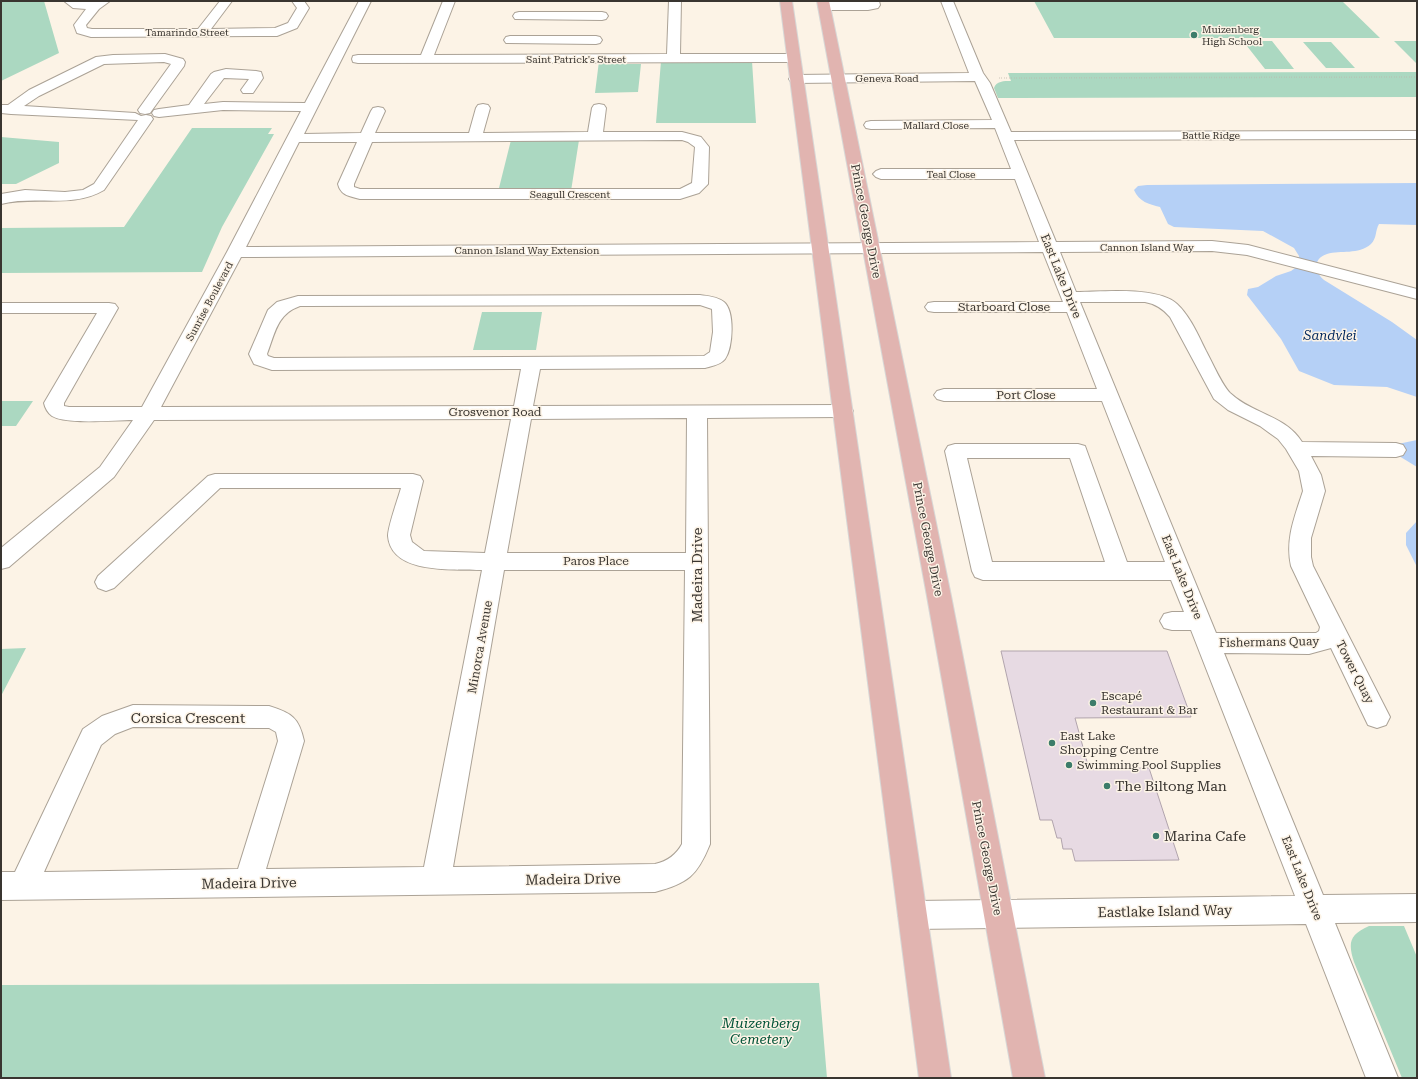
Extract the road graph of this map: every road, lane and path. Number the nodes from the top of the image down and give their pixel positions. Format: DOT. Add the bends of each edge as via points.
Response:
graph roads {
  1 [pos="70,1"];
  2 [pos="226,1"];
  3 [pos="298,1"];
  4 [pos="365,1"];
  5 [pos="449,1"];
  6 [pos="562,1"];
  7 [pos="675,1"];
  8 [pos="786,1"];
  9 [pos="873,1"];
  10 [pos="947,1"];
  11 [pos="101,3"];
  12 [pos="823,3"];
  13 [pos="519,16"];
  14 [pos="560,16"];
  15 [pos="602,16"];
  16 [pos="202,32"];
  17 [pos="510,40"];
  18 [pos="555,40"];
  19 [pos="596,40"];
  20 [pos="672,58"];
  21 [pos="793,58"];
  22 [pos="358,59"];
  23 [pos="397,59"];
  24 [pos="426,59"];
  25 [pos="551,65"];
  26 [pos="392,72"];
  27 [pos="978,77"];
  28 [pos="1417,77"];
  29 [pos="838,78"];
  30 [pos="796,79"];
  31 [pos="248,90"];
  32 [pos="312,103"];
  33 [pos="483,108"];
  34 [pos="599,108"];
  35 [pos="194,109"];
  36 [pos="6,110"];
  37 [pos="378,111"];
  38 [pos="146,115"];
  39 [pos="871,125"];
  40 [pos="1003,130"];
  41 [pos="1417,135"];
  42 [pos="366,137"];
  43 [pos="475,137"];
  44 [pos="595,137"];
  45 [pos="294,138"];
  46 [pos="881,174"];
  47 [pos="1020,174"];
  48 [pos="1,199"];
  49 [pos="1049,247"];
  50 [pos="820,248"];
  51 [pos="871,248"];
  52 [pos="235,252"];
  53 [pos="1417,294"];
  54 [pos="1071,302"];
  55 [pos="934,307"];
  56 [pos="1,308"];
  57 [pos="531,364"];
  58 [pos="1109,395"];
  59 [pos="944,396"];
  60 [pos="843,410"];
  61 [pos="697,411"];
  62 [pos="523,412"];
  63 [pos="148,414"];
  64 [pos="1297,449"];
  65 [pos="1396,450"];
  66 [pos="697,560"];
  67 [pos="1,561"];
  68 [pos="495,562"];
  69 [pos="1119,571"];
  70 [pos="1179,571"];
  71 [pos="106,582"];
  72 [pos="1172,621"];
  73 [pos="1332,628"];
  74 [pos="1204,632"];
  75 [pos="1377,717"];
  76 [pos="436,881"];
  77 [pos="248,883"];
  78 [pos="12,886"];
  79 [pos="1315,909"];
  80 [pos="998,913"];
  81 [pos="1415,913"];
  82 [pos="913,914"];
  83 [pos="935,1078"];
  84 [pos="1029,1078"];
  85 [pos="1382,1078"];
  1 -- 11 [label="street, Tamarindo Street" via="77,5"];
  2 -- 16 [label="street"];
  3 -- 16 [label="street, Tamarindo Street" via="303,8 293,25 285,30"];
  4 -- 32 [label="street, Sunrise Boulevard"];
  5 -- 24 [label="street"];
  6 -- 14 [label="street"];
  7 -- 20 [label="street"];
  8 -- 21 [label="main road"];
  9 -- 12 [label="street" via="874,5 871,6"];
  10 -- 27 [label="street, East Lake Drive"];
  11 -- 16 [label="street, Tamarindo Street" via="80,25 84,32"];
  12 -- 29 [label="main road, Prince George Drive"];
  13 -- 14 [label="street"];
  14 -- 15 [label="street"];
  17 -- 18 [label="street"];
  18 -- 19 [label="street"];
  18 -- 25 [label="street"];
  20 -- 21 [label="street, Saint Patrick's Street"];
  20 -- 25 [label="street, Saint Patrick's Street"];
  21 -- 30 [label="main road"];
  22 -- 23 [label="street, Saint Patrick's Street"];
  23 -- 24 [label="street, Saint Patrick's Street"];
  23 -- 26 [label="street"];
  24 -- 25 [label="street, Saint Patrick's Street"];
  27 -- 28 [label="path"];
  27 -- 29 [label="street, Geneva Road"];
  27 -- 40 [label="street, East Lake Drive"];
  29 -- 30 [label="street, Geneva Road"];
  29 -- 51 [label="main road, Prince George Drive"];
  30 -- 50 [label="main road"];
  31 -- 35 [label="street" via="256,74 222,74 216,77"];
  32 -- 35 [label="street" via="219,112"];
  32 -- 45 [label="street, Sunrise Boulevard"];
  33 -- 43 [label="street"];
  34 -- 44 [label="street"];
  35 -- 38 [label="street"];
  36 -- 38 [label="street"];
  36 -- 38 [label="street" via="95,62 113,58 166,58 178,62"];
  37 -- 42 [label="street, Seagull Crescent"];
  38 -- 48 [label="street" via="95,191 74,196 17,196"];
  39 -- 40 [label="street, Mallard Close"];
  40 -- 41 [label="street, Battle Ridge"];
  40 -- 47 [label="street, East Lake Drive"];
  42 -- 43 [label="street, Seagull Crescent"];
  42 -- 44 [label="street, Seagull Crescent" via="346,184 351,192 360,194 680,194 696,189 700,184 702,147 693,138"];
  42 -- 45 [label="street, Seagull Crescent"];
  43 -- 44 [label="street, Seagull Crescent"];
  45 -- 52 [label="street, Sunrise Boulevard"];
  46 -- 47 [label="street, Teal Close"];
  47 -- 49 [label="street, East Lake Drive"];
  49 -- 51 [label="street, Cannon Island Way"];
  49 -- 53 [label="street, Cannon Island Way" via="1212,246 1248,250"];
  49 -- 54 [label="street, East Lake Drive"];
  50 -- 51 [label="street, Cannon Island Way Extension"];
  50 -- 52 [label="street, Cannon Island Way Extension"];
  50 -- 60 [label="main road"];
  51 -- 80 [label="main road, Prince George Drive"];
  52 -- 63 [label="street, Sunrise Boulevard"];
  54 -- 55 [label="street, Starboard Close"];
  54 -- 58 [label="street, East Lake Drive"];
  54 -- 64 [label="street, Fishermans Quay" via="1145,297 1169,304 1178,316 1216,390 1232,404 1269,422 1283,432"];
  56 -- 63 [label="street, Grosvenor Road" via="109,308 56,399 54,407 59,412 69,414"];
  57 -- 57 [label="street" via="272,364 261,360 258,354 274,314 284,306 298,301 700,300 718,305 722,313 720,350 716,357 705,362"];
  57 -- 62 [label="street, Minorca Avenue"];
  58 -- 59 [label="street, Port Close"];
  58 -- 70 [label="street, East Lake Drive"];
  60 -- 61 [label="street, Grosvenor Road"];
  60 -- 82 [label="main road"];
  61 -- 62 [label="street, Grosvenor Road"];
  61 -- 66 [label="street, Madeira Drive"];
  62 -- 63 [label="street, Grosvenor Road"];
  62 -- 68 [label="street, Minorca Avenue"];
  63 -- 67 [label="street, Sunrise Boulevard" via="114,465"];
  64 -- 65 [label="street"];
  64 -- 73 [label="street, Fishermans Quay" via="1314,485 1298,555"];
  66 -- 68 [label="street, Paros Place"];
  66 -- 76 [label="street, Madeira Drive" via="696,844 692,856 677,870 655,878"];
  68 -- 71 [label="street, Paros Place" via="423,559 405,551 399,535 413,480 214,481"];
  68 -- 76 [label="street, Minorca Avenue"];
  69 -- 69 [label="street" via="983,571 956,451 1078,451"];
  69 -- 70 [label="street"];
  70 -- 74 [label="street, East Lake Drive"];
  72 -- 74 [label="street"];
  73 -- 74 [label="street, Fishermans Quay" via="1327,640 1322,643"];
  73 -- 75 [label="street, Tower Quay"];
  74 -- 79 [label="street, East Lake Drive"];
  76 -- 77 [label="street, Madeira Drive"];
  77 -- 78 [label="street, Madeira Drive"];
  77 -- 78 [label="street, Corsica Crescent" via="291,741 289,729 282,721 269,718 133,716 118,719 92,736"];
  79 -- 80 [label="street, Eastlake Island Way"];
  79 -- 81 [label="street, Eastlake Island Way"];
  79 -- 85 [label="street, East Lake Drive"];
  80 -- 82 [label="street, Eastlake Island Way"];
  80 -- 84 [label="main road, Prince George Drive"];
  82 -- 83 [label="main road"];
}
